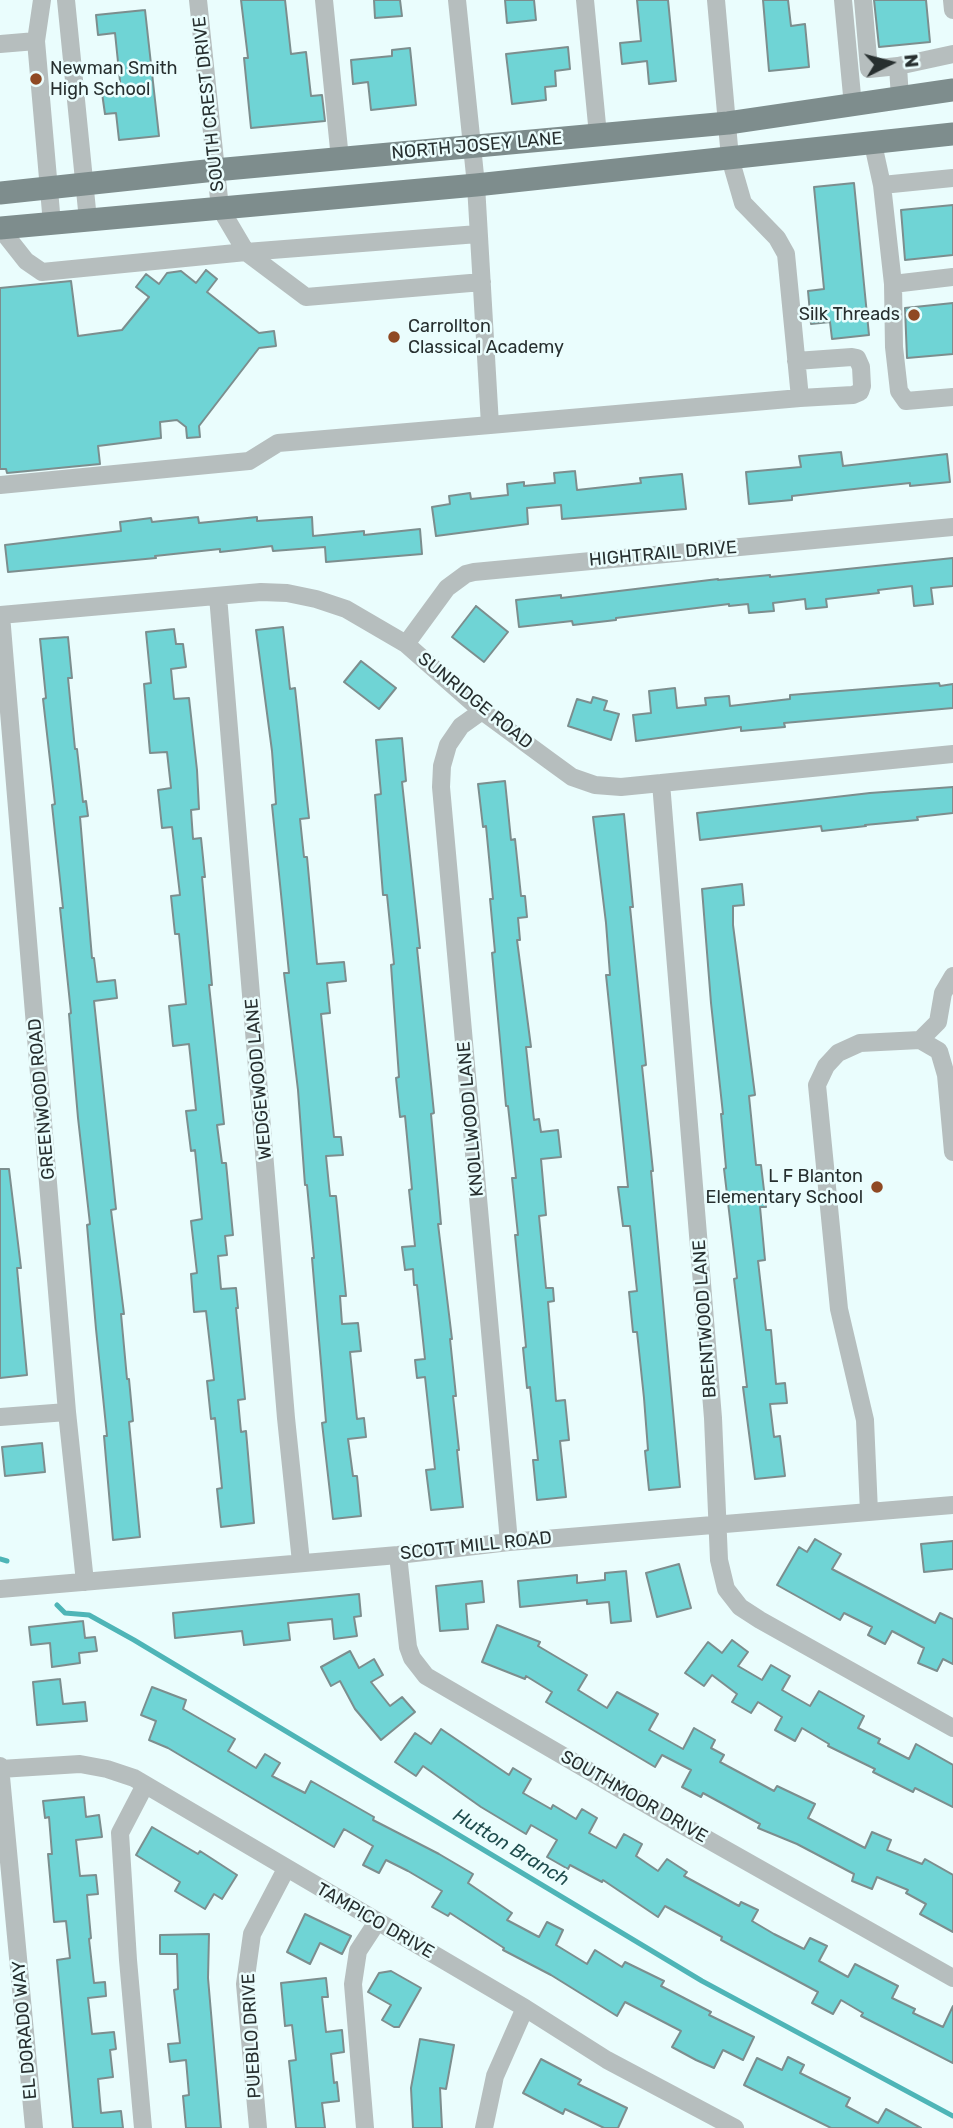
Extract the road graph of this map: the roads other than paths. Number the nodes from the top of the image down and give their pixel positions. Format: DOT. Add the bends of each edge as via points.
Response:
graph roads {
  1 [pos="42,0"];
  2 [pos="66,0"];
  3 [pos="198,0"];
  4 [pos="324,0"];
  5 [pos="457,0"];
  6 [pos="585,0"];
  7 [pos="716,0"];
  8 [pos="843,0"];
  9 [pos="863,0"];
  10 [pos="952,0"];
  11 [pos="953,10"];
  12 [pos="36,41"];
  13 [pos="0,44"];
  14 [pos="953,54"];
  15 [pos="898,66"];
  16 [pos="953,90"];
  17 [pos="900,99"];
  18 [pos="853,106"];
  19 [pos="728,123"];
  20 [pos="953,134"];
  21 [pos="598,135"];
  22 [pos="873,144"];
  23 [pos="472,147"];
  24 [pos="730,158"];
  25 [pos="340,159"];
  26 [pos="215,170"];
  27 [pos="953,178"];
  28 [pos="85,184"];
  29 [pos="476,185"];
  30 [pos="882,185"];
  31 [pos="49,188"];
  32 [pos="0,192"];
  33 [pos="220,208"];
  34 [pos="89,220"];
  35 [pos="52,224"];
  36 [pos="0,228"];
  37 [pos="478,234"];
  38 [pos="246,252"];
  39 [pos="953,277"];
  40 [pos="482,282"];
  41 [pos="893,284"];
  42 [pos="796,361"];
  43 [pos="953,397"];
  44 [pos="800,398"];
  45 [pos="490,425"];
  46 [pos="0,485"];
  47 [pos="953,527"];
  48 [pos="218,596"];
  49 [pos="1,615"];
  50 [pos="406,644"];
  51 [pos="482,711"];
  52 [pos="953,754"];
  53 [pos="661,783"];
  54 [pos="953,976"];
  55 [pos="920,1040"];
  56 [pos="953,1152"];
  57 [pos="67,1412"];
  58 [pos="0,1417"];
  59 [pos="953,1504"];
  60 [pos="869,1512"];
  61 [pos="719,1524"];
  62 [pos="509,1542"];
  63 [pos="398,1555"];
  64 [pos="301,1562"];
  65 [pos="85,1582"];
  66 [pos="0,1589"];
  67 [pos="953,1728"];
  68 [pos="0,1768"];
  69 [pos="145,1785"];
  70 [pos="286,1869"];
  71 [pos="377,1922"];
  72 [pos="953,1978"];
  73 [pos="525,2008"];
  74 [pos="726,2126"];
  75 [pos="34,2128"];
  76 [pos="143,2128"];
  77 [pos="258,2128"];
  78 [pos="365,2128"];
  79 [pos="484,2128"];
  1 -- 12 [label="street"];
  2 -- 28 [label="street"];
  3 -- 26 [label="street, SOUTH CREST DRIVE"];
  4 -- 25 [label="street"];
  5 -- 23 [label="street"];
  6 -- 21 [label="street"];
  7 -- 19 [label="street"];
  8 -- 18 [label="street"];
  9 -- 15 [label="street" via="869,69"];
  10 -- 11 [label="street"];
  12 -- 13 [label="street"];
  12 -- 31 [label="street"];
  14 -- 15 [label="street"];
  15 -- 17 [label="street"];
  16 -- 17 [label="main road, NORTH JOSEY LANE"];
  17 -- 18 [label="main road, NORTH JOSEY LANE"];
  18 -- 19 [label="main road, NORTH JOSEY LANE"];
  19 -- 21 [label="main road, NORTH JOSEY LANE"];
  19 -- 24 [label="street"];
  20 -- 22 [label="main road"];
  21 -- 23 [label="main road, NORTH JOSEY LANE"];
  22 -- 24 [label="main road"];
  22 -- 30 [label="street"];
  23 -- 25 [label="main road, NORTH JOSEY LANE"];
  23 -- 29 [label="street"];
  24 -- 29 [label="main road"];
  24 -- 42 [label="street" via="743,203 786,254"];
  25 -- 26 [label="main road, NORTH JOSEY LANE"];
  26 -- 28 [label="main road, NORTH JOSEY LANE"];
  26 -- 33 [label="street, SOUTH CREST DRIVE"];
  27 -- 30 [label="street"];
  28 -- 31 [label="main road, NORTH JOSEY LANE"];
  28 -- 34 [label="street"];
  29 -- 33 [label="main road"];
  29 -- 37 [label="street"];
  30 -- 41 [label="street"];
  31 -- 32 [label="main road, NORTH JOSEY LANE"];
  31 -- 35 [label="street"];
  33 -- 34 [label="main road"];
  33 -- 38 [label="street"];
  34 -- 35 [label="main road"];
  35 -- 36 [label="main road"];
  36 -- 38 [label="street" via="26,261 42,272"];
  37 -- 38 [label="street"];
  37 -- 40 [label="street"];
  38 -- 40 [label="street" via="306,297"];
  39 -- 41 [label="street"];
  40 -- 45 [label="street"];
  41 -- 43 [label="street" via="899,391 906,401"];
  42 -- 44 [label="street"];
  42 -- 44 [label="street" via="852,357 861,367 860,392"];
  44 -- 45 [label="street"];
  45 -- 46 [label="street" via="278,443 249,461"];
  47 -- 50 [label="street, HIGHTRAIL DRIVE" via="474,572 447,588"];
  48 -- 49 [label="street, SUNRIDGE ROAD"];
  48 -- 50 [label="street, SUNRIDGE ROAD" via="287,593 316,599 346,609"];
  48 -- 64 [label="street, WEDGEWOOD LANE"];
  49 -- 57 [label="street, GREENWOOD ROAD"];
  50 -- 51 [label="street, SUNRIDGE ROAD"];
  51 -- 53 [label="street, SUNRIDGE ROAD" via="572,776 596,785"];
  51 -- 62 [label="street, KNOLLWOOD LANE" via="461,726 448,746 441,787"];
  52 -- 53 [label="street, SUNRIDGE ROAD"];
  53 -- 61 [label="street, BRENTWOOD LANE"];
  54 -- 55 [label="street" via="943,993 939,1021"];
  55 -- 56 [label="street" via="939,1051 946,1075"];
  55 -- 60 [label="street" via="860,1043 838,1052 817,1085 839,1309 865,1420"];
  57 -- 58 [label="street"];
  57 -- 65 [label="street, GREENWOOD ROAD"];
  59 -- 60 [label="street, SCOTT MILL ROAD"];
  60 -- 61 [label="street, SCOTT MILL ROAD"];
  61 -- 62 [label="street, SCOTT MILL ROAD"];
  61 -- 67 [label="street, BRENTWOOD LANE" via="719,1560 726,1589 740,1607"];
  62 -- 63 [label="street, SCOTT MILL ROAD"];
  63 -- 64 [label="street, SCOTT MILL ROAD"];
  63 -- 72 [label="street, SOUTHMOOR DRIVE" via="408,1647 426,1676"];
  64 -- 65 [label="street, SCOTT MILL ROAD"];
  65 -- 66 [label="street, SCOTT MILL ROAD"];
  68 -- 69 [label="street, TAMPICO DRIVE" via="80,1764 107,1769"];
  68 -- 75 [label="street, EL DORADO WAY"];
  69 -- 70 [label="street, TAMPICO DRIVE"];
  69 -- 76 [label="street" via="120,1833"];
  70 -- 71 [label="street, TAMPICO DRIVE"];
  70 -- 77 [label="street, PUEBLO DRIVE" via="252,1934 245,1984"];
  71 -- 73 [label="street, TAMPICO DRIVE"];
  71 -- 78 [label="street" via="358,1951 353,1984"];
  73 -- 74 [label="street, TAMPICO DRIVE"];
  73 -- 79 [label="street" via="495,2076"];
}
